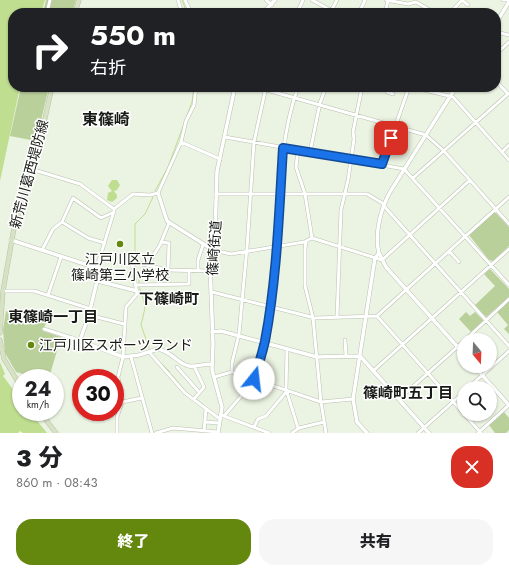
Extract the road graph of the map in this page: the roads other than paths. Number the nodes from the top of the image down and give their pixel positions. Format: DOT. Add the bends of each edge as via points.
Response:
graph roads {
  1 [pos="266,0"];
  2 [pos="275,0"];
  3 [pos="312,0"];
  4 [pos="387,0"];
  5 [pos="462,0"];
  6 [pos="503,0"];
  7 [pos="419,1"];
  8 [pos="509,1"];
  9 [pos="272,5"];
  10 [pos="468,5"];
  11 [pos="269,8"];
  12 [pos="325,8"];
  13 [pos="428,8"];
  14 [pos="455,8"];
  15 [pos="501,15"];
  16 [pos="509,42"];
  17 [pos="501,49"];
  18 [pos="501,86"];
  19 [pos="51,92"];
  20 [pos="195,92"];
  21 [pos="234,92"];
  22 [pos="265,92"];
  23 [pos="277,92"];
  24 [pos="296,92"];
  25 [pos="324,92"];
  26 [pos="361,92"];
  27 [pos="387,92"];
  28 [pos="408,92"];
  29 [pos="432,92"];
  30 [pos="453,92"];
  31 [pos="393,94"];
  32 [pos="509,94"];
  33 [pos="450,96"];
  34 [pos="294,98"];
  35 [pos="320,105"];
  36 [pos="358,115"];
  37 [pos="476,122"];
  38 [pos="395,126"];
  39 [pos="426,135"];
  40 [pos="225,137"];
  41 [pos="181,142"];
  42 [pos="254,142"];
  43 [pos="509,145"];
  44 [pos="283,148"];
  45 [pos="298,150"];
  46 [pos="444,151"];
  47 [pos="310,152"];
  48 [pos="502,152"];
  49 [pos="220,159"];
  50 [pos="351,159"];
  51 [pos="509,160"];
  52 [pos="382,164"];
  53 [pos="31,169"];
  54 [pos="404,169"];
  55 [pos="413,178"];
  56 [pos="470,180"];
  57 [pos="158,193"];
  58 [pos="216,194"];
  59 [pos="251,194"];
  60 [pos="280,194"];
  61 [pos="305,194"];
  62 [pos="344,194"];
  63 [pos="509,198"];
  64 [pos="384,204"];
  65 [pos="439,208"];
  66 [pos="496,209"];
  67 [pos="114,211"];
  68 [pos="62,222"];
  69 [pos="169,223"];
  70 [pos="509,224"];
  71 [pos="410,235"];
  72 [pos="466,236"];
  73 [pos="312,238"];
  74 [pos="11,240"];
  75 [pos="306,241"];
  76 [pos="161,242"];
  77 [pos="105,243"];
  78 [pos="203,245"];
  79 [pos="277,246"];
  80 [pos="339,246"];
  81 [pos="509,249"];
  82 [pos="42,250"];
  83 [pos="213,250"];
  84 [pos="246,251"];
  85 [pos="449,251"];
  86 [pos="379,252"];
  87 [pos="61,257"];
  88 [pos="375,258"];
  89 [pos="382,260"];
  90 [pos="459,262"];
  91 [pos="436,263"];
  92 [pos="147,265"];
  93 [pos="491,265"];
  94 [pos="97,267"];
  95 [pos="168,270"];
  96 [pos="189,271"];
  97 [pos="198,271"];
  98 [pos="211,271"];
  99 [pos="98,281"];
  100 [pos="138,285"];
  101 [pos="509,285"];
  102 [pos="406,290"];
  103 [pos="137,291"];
  104 [pos="3,292"];
  105 [pos="212,292"];
  106 [pos="461,292"];
  107 [pos="48,295"];
  108 [pos="509,299"];
  109 [pos="241,300"];
  110 [pos="270,307"];
  111 [pos="91,309"];
  112 [pos="89,314"];
  113 [pos="366,316"];
  114 [pos="377,316"];
  115 [pos="337,317"];
  116 [pos="314,318"];
  117 [pos="432,318"];
  118 [pos="486,320"];
  119 [pos="124,324"];
  120 [pos="44,329"];
  121 [pos="212,332"];
  122 [pos="0,333"];
  123 [pos="472,333"];
  124 [pos="238,336"];
  125 [pos="72,338"];
  126 [pos="0,340"];
  127 [pos="80,340"];
  128 [pos="345,340"];
  129 [pos="264,343"];
  130 [pos="402,345"];
  131 [pos="509,346"];
  132 [pos="457,347"];
  133 [pos="287,349"];
  134 [pos="509,351"];
  135 [pos="149,352"];
  136 [pos="346,356"];
  137 [pos="360,356"];
  138 [pos="123,357"];
  139 [pos="132,357"];
  140 [pos="317,357"];
  141 [pos="211,364"];
  142 [pos="177,366"];
  143 [pos="194,366"];
  144 [pos="121,369"];
  145 [pos="373,371"];
  146 [pos="12,372"];
  147 [pos="232,372"];
  148 [pos="428,373"];
  149 [pos="482,375"];
  150 [pos="214,377"];
  151 [pos="255,379"];
  152 [pos="476,381"];
  153 [pos="287,391"];
  154 [pos="199,392"];
  155 [pos="142,398"];
  156 [pos="457,398"];
  157 [pos="194,399"];
  158 [pos="353,399"];
  159 [pos="399,399"];
  160 [pos="124,402"];
  161 [pos="321,402"];
  162 [pos="453,402"];
  163 [pos="509,405"];
  164 [pos="206,409"];
  165 [pos="221,418"];
  166 [pos="47,421"];
  167 [pos="117,421"];
  168 [pos="205,422"];
  169 [pos="324,422"];
  170 [pos="254,427"];
  171 [pos="298,428"];
  172 [pos="424,428"];
  173 [pos="186,431"];
  174 [pos="205,432"];
  175 [pos="364,432"];
  176 [pos="479,432"];
  177 [pos="56,433"];
  178 [pos="117,433"];
  179 [pos="152,433"];
  180 [pos="156,433"];
  181 [pos="218,433"];
  182 [pos="269,433"];
  183 [pos="292,433"];
  184 [pos="326,433"];
  185 [pos="418,433"];
  186 [pos="429,433"];
  1 -- 9 [label="street"];
  2 -- 9 [label="street"];
  3 -- 12 [label="street"];
  4 -- 7 [label="street" via="408,4"];
  5 -- 10 [label="street"];
  5 -- 14 [label="street"];
  6 -- 8 [label="street"];
  7 -- 13 [label="street"];
  8 -- 15 [label="street"];
  9 -- 11 [label="street"];
  16 -- 17 [label="street"];
  18 -- 32 [label="street"];
  19 -- 53 [label="main road, 新荒川葛西堤防線"];
  20 -- 41 [label="street" via="194,105 186,121"];
  21 -- 40 [label="street, 篠崎街道"];
  22 -- 42 [label="street"];
  23 -- 34 [label="street"];
  24 -- 34 [label="street"];
  25 -- 35 [label="street"];
  26 -- 36 [label="street"];
  27 -- 31 [label="street"];
  28 -- 38 [label="street"];
  29 -- 33 [label="street"];
  30 -- 33 [label="street"];
  32 -- 37 [label="street"];
  33 -- 37 [label="street" via="454,97"];
  33 -- 39 [label="street"];
  34 -- 35 [label="street"];
  34 -- 44 [label="street"];
  35 -- 36 [label="street"];
  35 -- 47 [label="street"];
  36 -- 38 [label="street"];
  36 -- 50 [label="street" via="353,132"];
  37 -- 46 [label="street"];
  37 -- 48 [label="street"];
  38 -- 39 [label="street"];
  38 -- 52 [label="street"];
  39 -- 46 [label="street"];
  39 -- 54 [label="street"];
  40 -- 42 [label="street"];
  40 -- 49 [label="street, 篠崎街道"];
  41 -- 49 [label="street"];
  41 -- 57 [label="street"];
  42 -- 44 [label="street"];
  42 -- 59 [label="street"];
  43 -- 48 [label="street"];
  44 -- 45 [label="street"];
  44 -- 60 [label="street"];
  45 -- 47 [label="street"];
  45 -- 61 [label="street" via="296,167"];
  46 -- 55 [label="street"];
  46 -- 56 [label="street"];
  47 -- 50 [label="street"];
  48 -- 51 [label="street"];
  49 -- 58 [label="street, 篠崎街道"];
  50 -- 52 [label="street"];
  50 -- 62 [label="street"];
  52 -- 54 [label="street"];
  53 -- 67 [label="street" via="80,184"];
  53 -- 74 [label="main road, 新荒川葛西堤防線"];
  54 -- 55 [label="street"];
  54 -- 64 [label="street"];
  55 -- 65 [label="street"];
  56 -- 65 [label="street"];
  56 -- 66 [label="street"];
  57 -- 67 [label="street" via="134,194"];
  57 -- 69 [label="street" via="163,214"];
  58 -- 59 [label="street"];
  58 -- 83 [label="street, 篠崎街道"];
  59 -- 60 [label="street"];
  59 -- 84 [label="street"];
  60 -- 61 [label="street"];
  60 -- 79 [label="street"];
  61 -- 62 [label="street"];
  61 -- 73 [label="street"];
  62 -- 64 [label="street" via="367,194"];
  62 -- 80 [label="street"];
  63 -- 66 [label="street"];
  64 -- 71 [label="street"];
  64 -- 86 [label="street" via="378,239"];
  65 -- 71 [label="street"];
  65 -- 72 [label="street"];
  66 -- 70 [label="street"];
  66 -- 72 [label="street"];
  67 -- 68 [label="street" via="101,218 73,198"];
  67 -- 77 [label="street"];
  68 -- 77 [label="street" via="88,238"];
  68 -- 82 [label="street" via="53,229"];
  69 -- 76 [label="street"];
  69 -- 78 [label="street"];
  71 -- 89 [label="street"];
  71 -- 91 [label="street"];
  72 -- 85 [label="street"];
  72 -- 93 [label="street"];
  73 -- 75 [label="street"];
  73 -- 80 [label="street"];
  74 -- 82 [label="street"];
  74 -- 104 [label="main road, 新荒川葛西堤防線"];
  75 -- 79 [label="street"];
  75 -- 116 [label="street" via="305,286"];
  76 -- 92 [label="street"];
  76 -- 95 [label="street" via="169,243"];
  77 -- 94 [label="street"];
  78 -- 83 [label="street"];
  78 -- 97 [label="street"];
  79 -- 84 [label="street"];
  79 -- 110 [label="street"];
  80 -- 88 [label="street"];
  80 -- 115 [label="street"];
  81 -- 93 [label="street"];
  82 -- 87 [label="street"];
  83 -- 84 [label="street" via="231,254"];
  83 -- 98 [label="street, 篠崎街道"];
  84 -- 109 [label="street"];
  85 -- 90 [label="street"];
  85 -- 91 [label="street"];
  86 -- 88 [label="street"];
  86 -- 89 [label="street"];
  87 -- 94 [label="street"];
  87 -- 107 [label="street"];
  88 -- 89 [label="street"];
  88 -- 113 [label="street"];
  89 -- 102 [label="street"];
  91 -- 102 [label="street"];
  91 -- 106 [label="street"];
  92 -- 95 [label="street"];
  92 -- 100 [label="street" via="136,262 132,265"];
  93 -- 101 [label="street"];
  93 -- 106 [label="street"];
  94 -- 99 [label="street" via="101,271"];
  95 -- 96 [label="street"];
  96 -- 97 [label="street"];
  96 -- 100 [label="street" via="189,284"];
  97 -- 98 [label="street"];
  98 -- 105 [label="street, 篠崎街道"];
  99 -- 103 [label="street"];
  99 -- 111 [label="street"];
  100 -- 103 [label="street"];
  102 -- 114 [label="street"];
  102 -- 117 [label="street"];
  103 -- 119 [label="street" via="126,307"];
  104 -- 107 [label="street" via="34,291"];
  104 -- 122 [label="main road, 新荒川葛西堤防線"];
  105 -- 109 [label="street"];
  105 -- 121 [label="street, 篠崎街道"];
  106 -- 117 [label="street"];
  106 -- 118 [label="street"];
  107 -- 111 [label="street"];
  108 -- 118 [label="street"];
  109 -- 110 [label="street"];
  109 -- 124 [label="street"];
  110 -- 116 [label="street"];
  110 -- 129 [label="street"];
  111 -- 112 [label="street"];
  112 -- 119 [label="street"];
  112 -- 127 [label="street"];
  113 -- 114 [label="street"];
  113 -- 115 [label="street"];
  113 -- 137 [label="street"];
  114 -- 130 [label="street"];
  115 -- 116 [label="street"];
  116 -- 140 [label="street"];
  117 -- 130 [label="street"];
  117 -- 132 [label="street"];
  118 -- 123 [label="street"];
  118 -- 131 [label="street"];
  119 -- 138 [label="street"];
  120 -- 125 [label="street"];
  121 -- 124 [label="street" via="221,331"];
  121 -- 141 [label="street, 篠崎街道"];
  124 -- 129 [label="street"];
  124 -- 147 [label="street"];
  125 -- 127 [label="street"];
  126 -- 146 [label="main road" via="4,359"];
  127 -- 138 [label="street"];
  128 -- 136 [label="street"];
  129 -- 133 [label="street"];
  129 -- 151 [label="street"];
  130 -- 145 [label="street"];
  130 -- 148 [label="street"];
  132 -- 148 [label="street"];
  133 -- 140 [label="street"];
  133 -- 153 [label="street"];
  134 -- 149 [label="street"];
  135 -- 139 [label="street"];
  135 -- 143 [label="street" via="162,350 175,356 181,363"];
  135 -- 157 [label="street" via="185,393"];
  136 -- 137 [label="street"];
  136 -- 140 [label="street"];
  137 -- 145 [label="street"];
  137 -- 158 [label="street"];
  138 -- 139 [label="street"];
  138 -- 144 [label="street"];
  139 -- 155 [label="street"];
  140 -- 161 [label="street"];
  141 -- 143 [label="street"];
  141 -- 150 [label="street, 篠崎街道"];
  142 -- 154 [label="street"];
  143 -- 154 [label="street" via="204,387"];
  145 -- 159 [label="street"];
  147 -- 150 [label="street"];
  147 -- 151 [label="street"];
  148 -- 159 [label="street"];
  148 -- 162 [label="street"];
  149 -- 152 [label="street"];
  149 -- 163 [label="street"];
  150 -- 165 [label="street, 篠崎街道" via="222,404"];
  151 -- 153 [label="street"];
  151 -- 165 [label="street"];
  153 -- 161 [label="street"];
  153 -- 170 [label="street" via="266,416 258,419"];
  153 -- 171 [label="street"];
  154 -- 157 [label="street"];
  155 -- 160 [label="street"];
  155 -- 179 [label="street"];
  156 -- 162 [label="street"];
  157 -- 164 [label="street"];
  158 -- 161 [label="street"];
  158 -- 175 [label="street" via="357,422"];
  159 -- 172 [label="street"];
  161 -- 169 [label="street"];
  162 -- 172 [label="street"];
  162 -- 176 [label="street"];
  163 -- 176 [label="street"];
  164 -- 165 [label="street"];
  164 -- 168 [label="street"];
  165 -- 168 [label="street"];
  165 -- 170 [label="street"];
  165 -- 181 [label="street, 篠崎街道"];
  166 -- 177 [label="main road"];
  167 -- 178 [label="street"];
  168 -- 174 [label="street"];
  169 -- 171 [label="street"];
  169 -- 184 [label="street"];
  170 -- 182 [label="street"];
  171 -- 183 [label="street"];
  172 -- 185 [label="street"];
  172 -- 186 [label="street"];
  173 -- 174 [label="street"];
  173 -- 180 [label="street" via="173,428"];
  174 -- 181 [label="street"];
}
